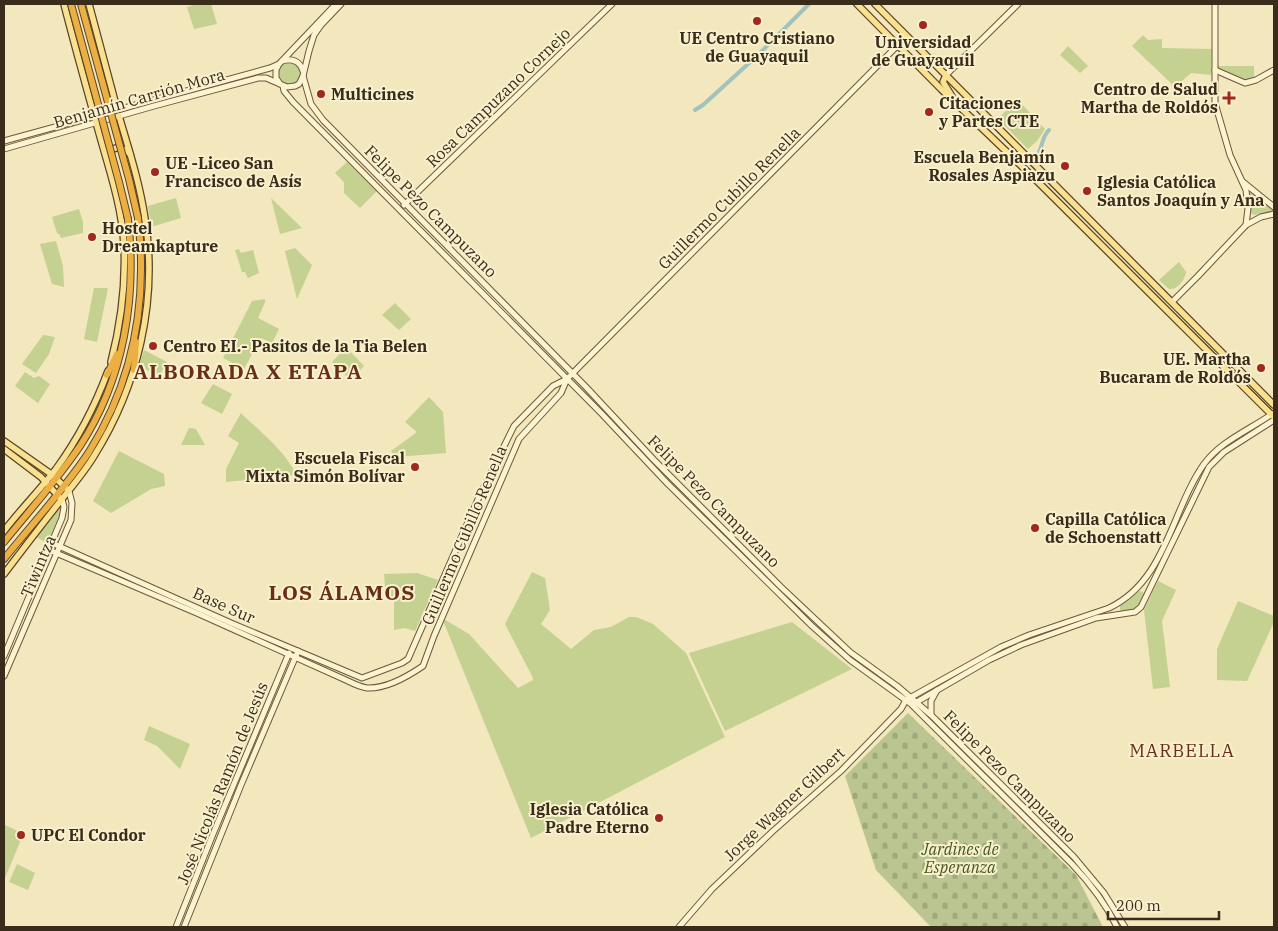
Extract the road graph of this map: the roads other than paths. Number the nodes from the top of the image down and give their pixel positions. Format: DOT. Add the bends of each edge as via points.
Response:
graph roads {
  1 [pos="64,4"];
  2 [pos="71,4"];
  3 [pos="81,4"];
  4 [pos="89,4"];
  5 [pos="336,4"];
  6 [pos="341,4"];
  7 [pos="612,4"];
  8 [pos="857,4"];
  9 [pos="875,4"];
  10 [pos="1018,4"];
  11 [pos="1215,4"];
  12 [pos="903,32"];
  13 [pos="898,45"];
  14 [pos="281,63"];
  15 [pos="1215,70"];
  16 [pos="1274,70"];
  17 [pos="108,73"];
  18 [pos="303,74"];
  19 [pos="946,75"];
  20 [pos="84,79"];
  21 [pos="282,85"];
  22 [pos="956,103"];
  23 [pos="118,113"];
  24 [pos="94,116"];
  25 [pos="96,123"];
  26 [pos="59,127"];
  27 [pos="36,132"];
  28 [pos="43,138"];
  29 [pos="4,141"];
  30 [pos="20,144"];
  31 [pos="4,149"];
  32 [pos="130,154"];
  33 [pos="107,162"];
  34 [pos="1243,182"];
  35 [pos="398,195"];
  36 [pos="392,201"];
  37 [pos="406,203"];
  38 [pos="1274,207"];
  39 [pos="400,209"];
  40 [pos="1274,214"];
  41 [pos="1246,225"];
  42 [pos="1124,267"];
  43 [pos="1172,302"];
  44 [pos="136,329"];
  45 [pos="123,342"];
  46 [pos="134,370"];
  47 [pos="572,373"];
  48 [pos="107,375"];
  49 [pos="567,379"];
  50 [pos="1274,405"];
  51 [pos="1273,417"];
  52 [pos="4,441"];
  53 [pos="4,449"];
  54 [pos="54,476"];
  55 [pos="672,478"];
  56 [pos="48,483"];
  57 [pos="667,483"];
  58 [pos="66,488"];
  59 [pos="59,496"];
  60 [pos="4,531"];
  61 [pos="4,542"];
  62 [pos="52,543"];
  63 [pos="60,547"];
  64 [pos="49,550"];
  65 [pos="57,553"];
  66 [pos="4,559"];
  67 [pos="4,574"];
  68 [pos="1136,590"];
  69 [pos="1145,598"];
  70 [pos="1118,603"];
  71 [pos="1124,614"];
  72 [pos="291,648"];
  73 [pos="298,651"];
  74 [pos="288,655"];
  75 [pos="4,656"];
  76 [pos="295,658"];
  77 [pos="386,669"];
  78 [pos="4,676"];
  79 [pos="377,687"];
  80 [pos="938,689"];
  81 [pos="911,701"];
  82 [pos="931,715"];
  83 [pos="176,927"];
  84 [pos="184,927"];
  85 [pos="679,927"];
  86 [pos="1118,927"];
  87 [pos="1125,927"];
  1 -- 20 [label="main road"];
  2 -- 45 [label="highway, bridge" via="128,219 131,293"];
  3 -- 44 [label="highway, bridge" via="138,218 141,294"];
  4 -- 17 [label="main road"];
  5 -- 14 [label="street"];
  6 -- 18 [label="street" via="318,29"];
  7 -- 37 [label="street, Rosa Campuzano Cornejo"];
  8 -- 13 [label="main road"];
  9 -- 12 [label="main road"];
  10 -- 19 [label="street"];
  11 -- 15 [label="street"];
  12 -- 13 [label="street, Guillermo Cubillo Renella"];
  12 -- 19 [label="main road"];
  13 -- 22 [label="main road"];
  13 -- 47 [label="street, Guillermo Cubillo Renella"];
  14 -- 18 [label="street" via="295,61 302,67"];
  14 -- 21 [label="street" via="275,74"];
  14 -- 23 [label="street, Benjamín Carrión Mora"];
  15 -- 16 [label="street" via="1245,83"];
  15 -- 34 [label="street" via="1214,103 1230,155"];
  17 -- 20 [label="main road" via="105,82 97,86"];
  17 -- 23 [label="main road"];
  18 -- 21 [label="street" via="299,84 291,87"];
  18 -- 35 [label="street, Felipe Pezo Campuzano" via="312,104 323,120"];
  19 -- 22 [label="main road" via="943,82"];
  19 -- 43 [label="main road"];
  20 -- 24 [label="main road"];
  21 -- 23 [label="street, Benjamín Carrión Mora" via="258,78"];
  21 -- 36 [label="street, Felipe Pezo Campuzano" via="292,102"];
  22 -- 42 [label="main road"];
  23 -- 24 [label="street, Benjamín Carrión Mora"];
  23 -- 25 [label="street, Benjamín Carrión Mora"];
  23 -- 32 [label="main road"];
  24 -- 25 [label="main road"];
  24 -- 26 [label="street, Benjamín Carrión Mora"];
  25 -- 28 [label="street, Benjamín Carrión Mora"];
  25 -- 33 [label="main road"];
  26 -- 27 [label="street, Benjamín Carrión Mora"];
  26 -- 28 [label="street" via="44,132"];
  27 -- 29 [label="street, Benjamín Carrión Mora"];
  27 -- 30 [label="street" via="36,137 22,140"];
  28 -- 30 [label="street, Benjamín Carrión Mora"];
  30 -- 31 [label="street, Benjamín Carrión Mora"];
  32 -- 33 [label="main road" via="116,148 109,153"];
  32 -- 46 [label="main road" via="145,219 149,269 145,320"];
  33 -- 48 [label="main road" via="124,244 121,316"];
  34 -- 38 [label="street"];
  34 -- 41 [label="street" via="1248,199"];
  35 -- 36 [label="street"];
  35 -- 37 [label="street, Felipe Pezo Campuzano"];
  36 -- 39 [label="street, Felipe Pezo Campuzano"];
  37 -- 39 [label="street, Rosa Campuzano Cornejo"];
  37 -- 47 [label="street, Felipe Pezo Campuzano"];
  39 -- 49 [label="street, Felipe Pezo Campuzano"];
  40 -- 41 [label="street"];
  41 -- 43 [label="street"];
  42 -- 43 [label="main road" via="1166,303"];
  42 -- 51 [label="main road"];
  43 -- 50 [label="main road"];
  44 -- 46 [label="highway"];
  44 -- 58 [label="highway" via="126,371 110,412"];
  45 -- 48 [label="highway"];
  45 -- 54 [label="highway" via="100,408 80,446"];
  46 -- 58 [label="main road" via="105,438 94,457"];
  47 -- 49 [label="street, Guillermo Cubillo Renella"];
  47 -- 55 [label="street, Felipe Pezo Campuzano"];
  48 -- 54 [label="main road" via="84,426"];
  49 -- 57 [label="street, Felipe Pezo Campuzano"];
  49 -- 77 [label="street, Guillermo Cubillo Renella" via="553,386 514,426 482,489 408,659"];
  49 -- 79 [label="street, Guillermo Cubillo Renella" via="561,393 519,439 423,666 395,682"];
  51 -- 68 [label="street" via="1221,447 1205,464 1154,565"];
  51 -- 69 [label="street" via="1224,452 1209,467"];
  52 -- 54 [label="main road"];
  53 -- 56 [label="main road"];
  54 -- 56 [label="highway"];
  54 -- 58 [label="main road"];
  55 -- 57 [label="street"];
  55 -- 81 [label="street, Felipe Pezo Campuzano" via="850,652"];
  56 -- 59 [label="main road"];
  56 -- 60 [label="main road"];
  56 -- 61 [label="highway"];
  57 -- 81 [label="street, Felipe Pezo Campuzano" via="836,649"];
  58 -- 59 [label="highway"];
  58 -- 63 [label="street, Tiwintza" via="72,503 72,515"];
  59 -- 62 [label="street, Tiwintza" via="63,514"];
  59 -- 66 [label="highway"];
  59 -- 67 [label="main road"];
  62 -- 63 [label="street, Base Sur"];
  62 -- 64 [label="street, Tiwintza"];
  63 -- 65 [label="street, Tiwintza"];
  63 -- 72 [label="street, Base Sur"];
  64 -- 65 [label="street, Base Sur"];
  64 -- 75 [label="street, Tiwintza"];
  65 -- 74 [label="street, Base Sur"];
  65 -- 78 [label="street, Tiwintza"];
  68 -- 69 [label="street" via="1145,591"];
  68 -- 70 [label="street"];
  69 -- 71 [label="street" via="1138,610"];
  70 -- 71 [label="street" via="1117,610"];
  70 -- 81 [label="street" via="1001,646"];
  71 -- 80 [label="street" via="1096,618 1021,645"];
  72 -- 73 [label="street, Base Sur"];
  72 -- 74 [label="street, José Nicolás Ramón de Jesús"];
  73 -- 76 [label="street, José Nicolás Ramón de Jesús"];
  73 -- 77 [label="street, Base Sur" via="362,678"];
  74 -- 76 [label="street, Base Sur"];
  74 -- 83 [label="street, José Nicolás Ramón de Jesús"];
  76 -- 79 [label="street, Base Sur" via="365,688"];
  76 -- 84 [label="street, José Nicolás Ramón de Jesús"];
  80 -- 81 [label="street"];
  80 -- 82 [label="street" via="931,701"];
  81 -- 82 [label="street, Felipe Pezo Campuzano"];
  81 -- 85 [label="street, Jorge Wagner Gilbert" via="841,771 712,889"];
  81 -- 86 [label="street, Felipe Pezo Campuzano" via="1083,875"];
  82 -- 87 [label="street, Felipe Pezo Campuzano" via="1074,857 1104,893"];
}
